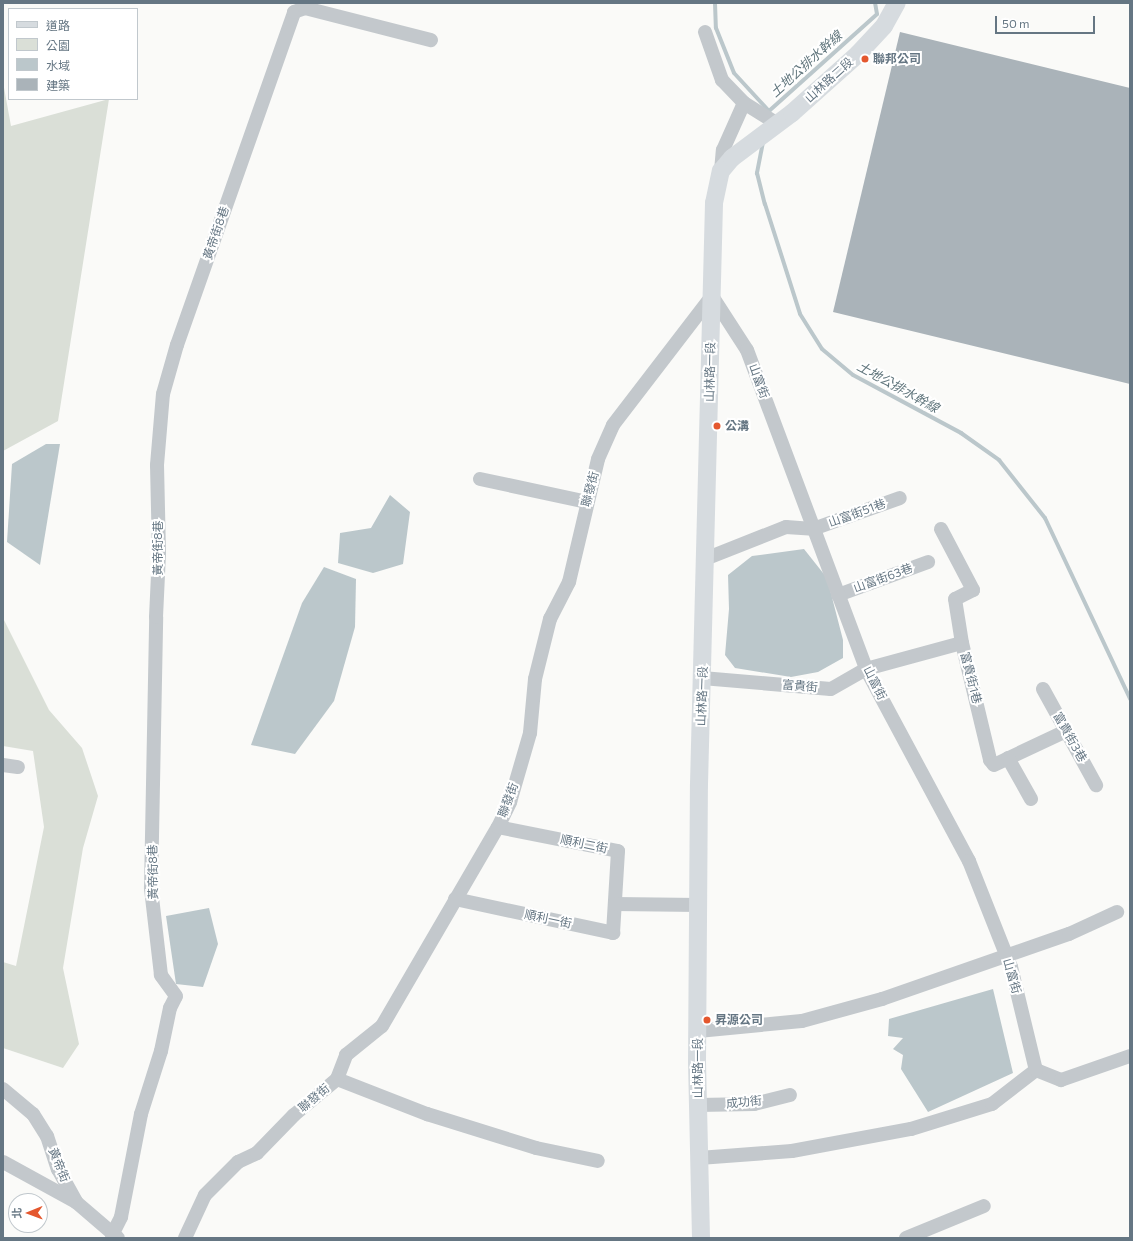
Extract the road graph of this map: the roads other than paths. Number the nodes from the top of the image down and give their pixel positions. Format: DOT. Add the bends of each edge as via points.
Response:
graph roads {
  1 [pos="897,3"];
  2 [pos="705,32"];
  3 [pos="431,40"];
  4 [pos="744,103"];
  5 [pos="773,128"];
  6 [pos="727,164"];
  7 [pos="712,296"];
  8 [pos="480,479"];
  9 [pos="900,498"];
  10 [pos="587,502"];
  11 [pos="813,529"];
  12 [pos="940,529"];
  13 [pos="705,559"];
  14 [pos="928,562"];
  15 [pos="838,595"];
  16 [pos="962,644"];
  17 [pos="866,669"];
  18 [pos="702,678"];
  19 [pos="1043,688"];
  20 [pos="1066,731"];
  21 [pos="1008,758"];
  22 [pos="3,765"];
  23 [pos="18,767"];
  24 [pos="1096,785"];
  25 [pos="1030,799"];
  26 [pos="498,827"];
  27 [pos="455,899"];
  28 [pos="615,904"];
  29 [pos="699,905"];
  30 [pos="1117,912"];
  31 [pos="1006,956"];
  32 [pos="698,1031"];
  33 [pos="1130,1056"];
  34 [pos="1036,1070"];
  35 [pos="337,1079"];
  36 [pos="3,1089"];
  37 [pos="790,1095"];
  38 [pos="698,1105"];
  39 [pos="699,1158"];
  40 [pos="598,1161"];
  41 [pos="3,1162"];
  42 [pos="76,1202"];
  43 [pos="984,1206"];
  44 [pos="115,1236"];
  45 [pos="185,1238"];
  46 [pos="701,1238"];
  47 [pos="906,1238"];
  1 -- 5 [label="main road, 山林路二段" via="884,26 858,54"];
  2 -- 4 [label="street" via="722,80"];
  3 -- 44 [label="street, 黃帝街8巷" via="305,8 294,12 191,303 163,394 157,464 159,554 151,888 161,975 176,996 170,1008 161,1051 141,1114"];
  4 -- 5 [label="street" via="760,113"];
  4 -- 6 [label="street" via="724,150"];
  5 -- 6 [label="main road, 山林路二段"];
  6 -- 7 [label="main road, 山林路一段" via="714,203"];
  7 -- 10 [label="street, 聯發街" via="613,425 598,459"];
  7 -- 11 [label="street, 山富街" via="747,350"];
  7 -- 13 [label="main road, 山林路一段"];
  8 -- 10 [label="street"];
  9 -- 11 [label="street, 山富街51巷"];
  10 -- 26 [label="street, 聯發街" via="569,582 550,619 535,679 530,733 510,802"];
  11 -- 13 [label="street" via="786,527"];
  11 -- 15 [label="street, 山富街"];
  12 -- 16 [label="street, 富貴街1巷" via="973,590 955,599"];
  13 -- 18 [label="main road, 山林路一段"];
  14 -- 15 [label="street, 山富街63巷"];
  15 -- 17 [label="street, 山富街"];
  16 -- 17 [label="street, 富貴街"];
  16 -- 21 [label="street, 富貴街1巷" via="990,760 994,765"];
  17 -- 18 [label="street, 富貴街" via="831,689"];
  17 -- 31 [label="street, 山富街" via="970,861"];
  18 -- 29 [label="main road, 山林路一段"];
  19 -- 20 [label="street, 富貴街3巷"];
  20 -- 21 [label="street, 富貴街1巷"];
  20 -- 24 [label="street, 富貴街3巷"];
  21 -- 25 [label="street"];
  22 -- 23 [label="street"];
  26 -- 27 [label="street, 聯發街"];
  26 -- 28 [label="street, 順利二街" via="618,852"];
  27 -- 28 [label="street, 順利一街" via="613,933"];
  27 -- 35 [label="street, 聯發街" via="382,1026 346,1055"];
  28 -- 29 [label="street"];
  29 -- 32 [label="main road, 山林路一段"];
  30 -- 31 [label="street" via="1069,934"];
  31 -- 32 [label="street" via="882,999 802,1021"];
  31 -- 34 [label="street, 山富街"];
  32 -- 38 [label="main road, 山林路一段"];
  33 -- 34 [label="street" via="1061,1080"];
  34 -- 39 [label="street" via="992,1104 911,1129 792,1151"];
  35 -- 40 [label="street" via="434,1116 536,1148"];
  35 -- 45 [label="street, 聯發街" via="294,1115 257,1153 238,1162 205,1195"];
  36 -- 42 [label="street, 黃帝街" via="33,1114 47,1136 58,1169"];
  37 -- 38 [label="street, 成功街" via="754,1104"];
  38 -- 39 [label="main road, 山林路一段"];
  39 -- 46 [label="main road, 山林路一段"];
  41 -- 42 [label="street"];
  42 -- 44 [label="street, 黃帝街"];
  43 -- 47 [label="street"];
}
